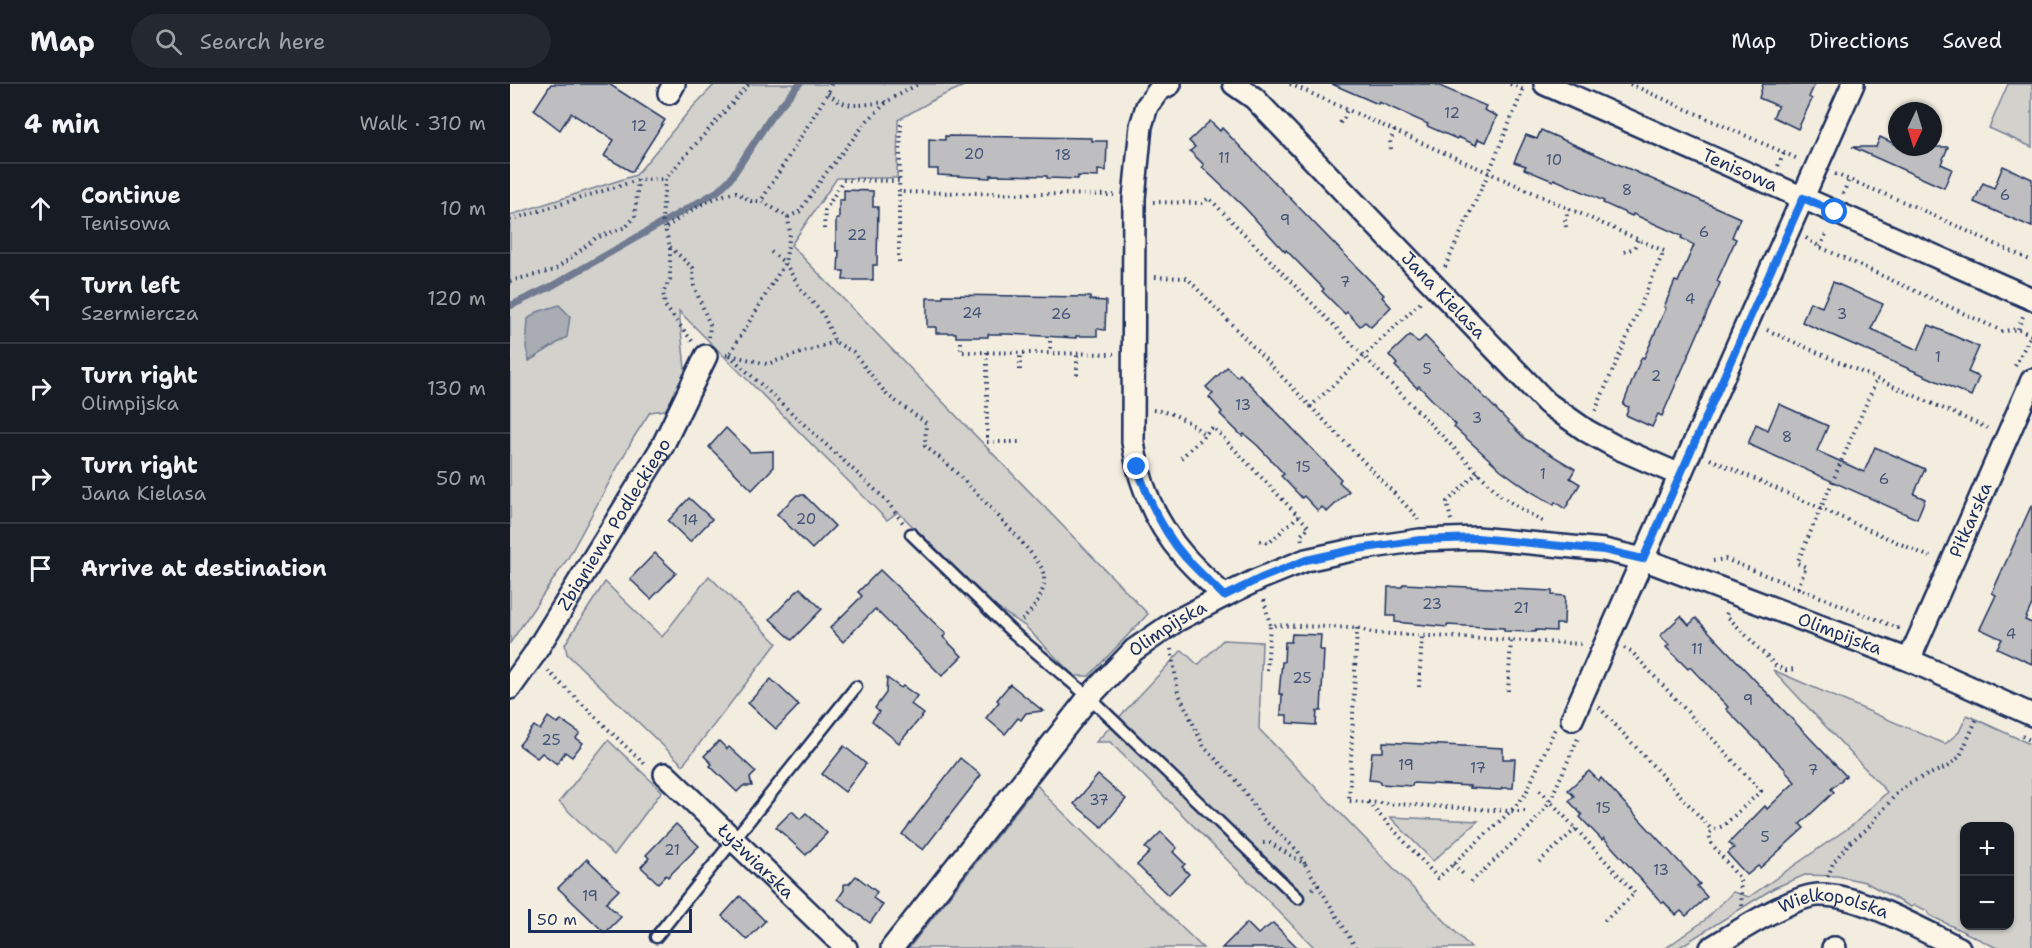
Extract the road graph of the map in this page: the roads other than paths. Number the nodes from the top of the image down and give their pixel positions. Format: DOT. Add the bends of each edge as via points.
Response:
graph roads {
  1 [pos="1170,84"];
  2 [pos="1234,84"];
  3 [pos="1545,84"];
  4 [pos="1853,84"];
  5 [pos="1803,198"];
  6 [pos="2032,300"];
  7 [pos="706,356"];
  8 [pos="2032,380"];
  9 [pos="1680,475"];
  10 [pos="911,534"];
  11 [pos="1643,559"];
  12 [pos="1224,596"];
  13 [pos="1909,660"];
  14 [pos="856,687"];
  15 [pos="510,688"];
  16 [pos="1089,697"];
  17 [pos="2032,715"];
  18 [pos="1572,720"];
  19 [pos="665,774"];
  20 [pos="734,841"];
  21 [pos="1298,898"];
  22 [pos="656,937"];
  23 [pos="1954,947"];
  24 [pos="846,948"];
  25 [pos="892,948"];
  26 [pos="1712,948"];
  1 -- 12 [label="street" via="1159,90 1147,106 1141,126 1134,198 1133,442 1146,494 1163,528 1184,556"];
  2 -- 9 [label="street, Jana Kielasa" via="1254,99 1547,403 1618,448"];
  3 -- 5 [label="street, Tenisowa"];
  4 -- 5 [label="street"];
  5 -- 6 [label="street, Tenisowa"];
  5 -- 9 [label="street" via="1798,233"];
  7 -- 15 [label="street, Zbigniewa Podleckiego" via="662,447"];
  8 -- 13 [label="street, Piłkarska"];
  9 -- 11 [label="street"];
  10 -- 16 [label="lane" via="1010,630"];
  11 -- 12 [label="street, Olimpijska" via="1604,550 1477,538 1420,540 1306,560"];
  11 -- 13 [label="street, Olimpijska"];
  11 -- 18 [label="street"];
  12 -- 16 [label="street, Olimpijska" via="1176,621 1134,650"];
  13 -- 17 [label="street, Olimpijska"];
  14 -- 20 [label="lane"];
  16 -- 21 [label="lane"];
  16 -- 25 [label="street, Olimpijska"];
  19 -- 20 [label="street, Łyżwiarska"];
  20 -- 22 [label="lane"];
  20 -- 24 [label="street, Łyżwiarska"];
  23 -- 26 [label="street, Wielkopolska" via="1859,902 1841,896 1816,895 1794,901"];
}
